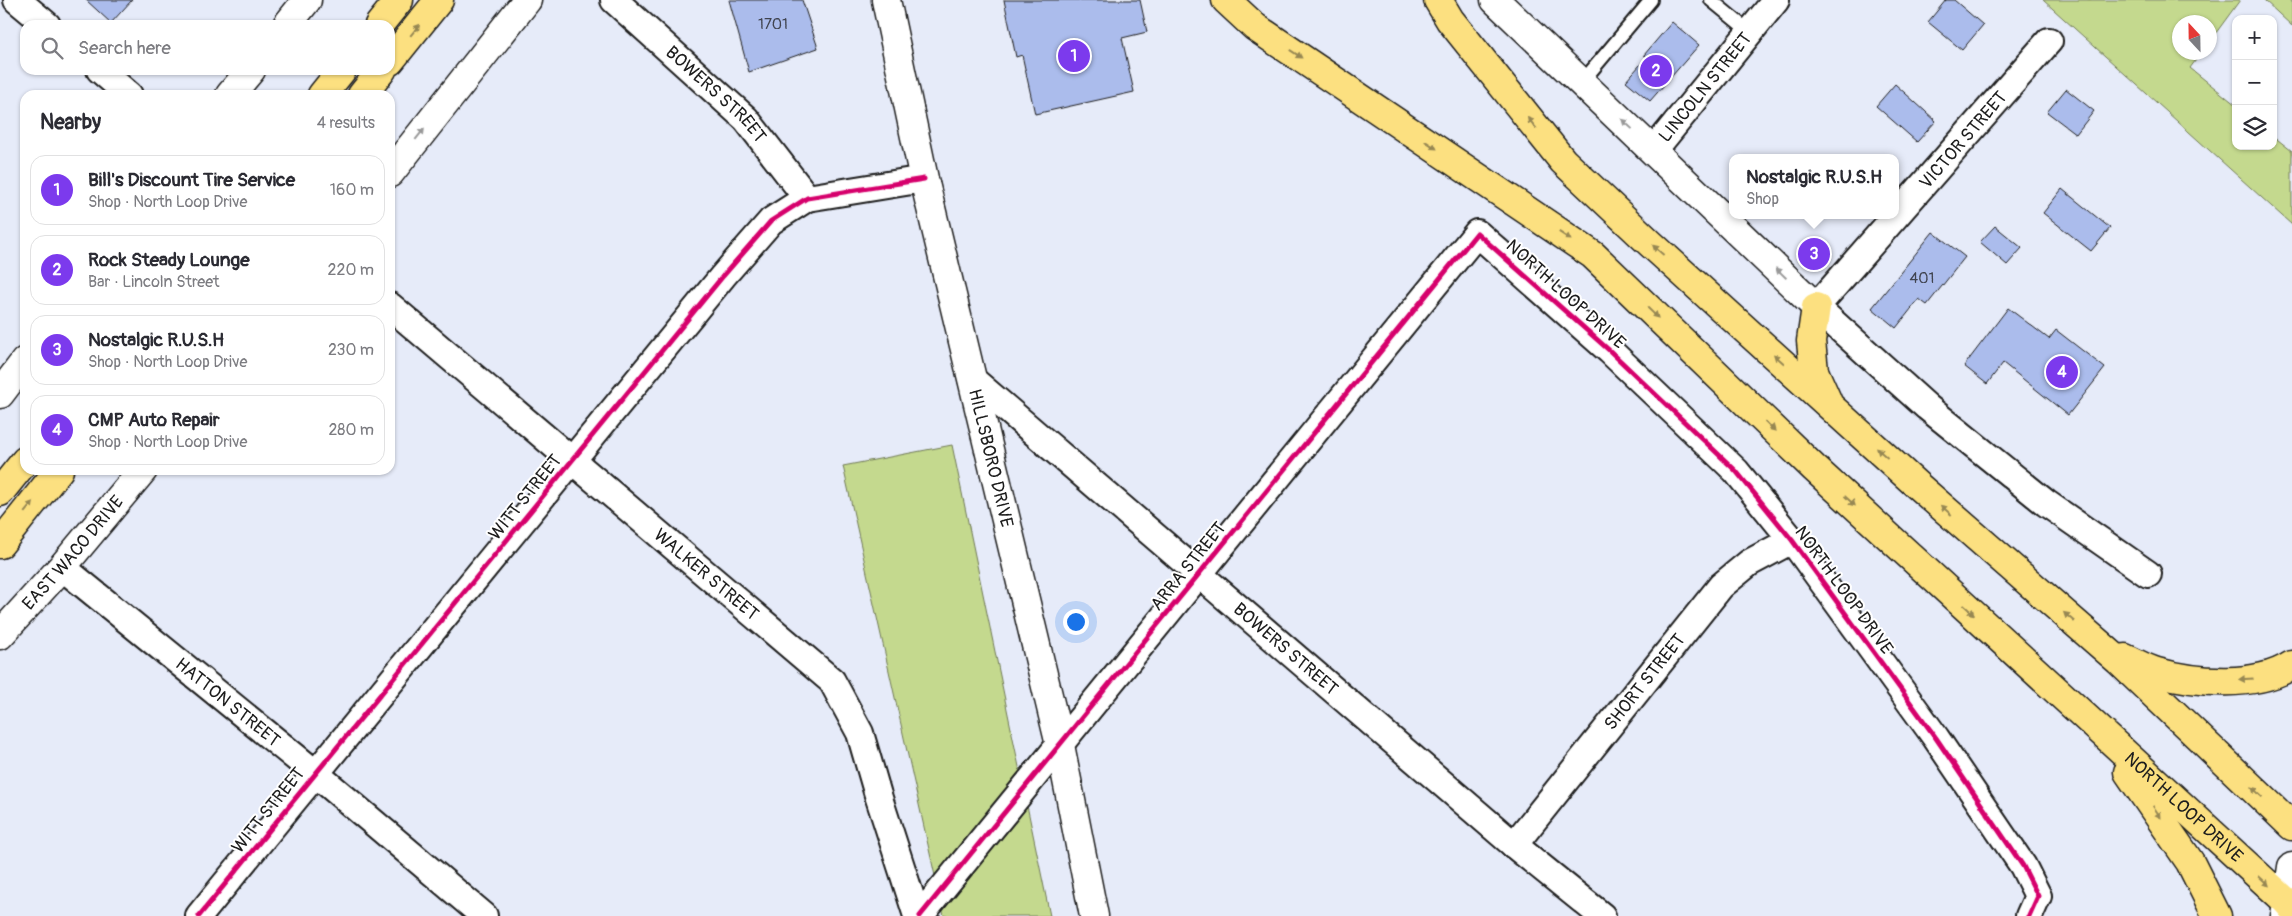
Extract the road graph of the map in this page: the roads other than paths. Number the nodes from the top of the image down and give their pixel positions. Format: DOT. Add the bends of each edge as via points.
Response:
graph roads {
  1 [pos="17,0"];
  2 [pos="307,0"];
  3 [pos="399,0"];
  4 [pos="439,0"];
  5 [pos="527,0"];
  6 [pos="614,0"];
  7 [pos="886,0"];
  8 [pos="1226,0"];
  9 [pos="1438,0"];
  10 [pos="1495,0"];
  11 [pos="1651,0"];
  12 [pos="1711,0"];
  13 [pos="1776,0"];
  14 [pos="40,20"];
  15 [pos="291,20"];
  16 [pos="383,20"];
  17 [pos="1750,32"];
  18 [pos="2049,41"];
  19 [pos="395,55"];
  20 [pos="106,75"];
  21 [pos="246,75"];
  22 [pos="378,75"];
  23 [pos="1582,82"];
  24 [pos="123,90"];
  25 [pos="234,90"];
  26 [pos="366,90"];
  27 [pos="1654,150"];
  28 [pos="395,167"];
  29 [pos="924,179"];
  30 [pos="806,198"];
  31 [pos="1899,212"];
  32 [pos="1893,219"];
  33 [pos="1477,233"];
  34 [pos="1816,307"];
  35 [pos="395,310"];
  36 [pos="20,368"];
  37 [pos="972,379"];
  38 [pos="0,394"];
  39 [pos="1828,403"];
  40 [pos="572,462"];
  41 [pos="20,467"];
  42 [pos="55,475"];
  43 [pos="140,475"];
  44 [pos="0,492"];
  45 [pos="1792,540"];
  46 [pos="0,544"];
  47 [pos="62,567"];
  48 [pos="1199,574"];
  49 [pos="2148,574"];
  50 [pos="0,635"];
  51 [pos="2105,649"];
  52 [pos="2292,665"];
  53 [pos="2099,729"];
  54 [pos="1060,745"];
  55 [pos="315,773"];
  56 [pos="2292,826"];
  57 [pos="1514,845"];
  58 [pos="2292,867"];
  59 [pos="2033,906"];
  60 [pos="2288,909"];
  61 [pos="200,916"];
  62 [pos="484,916"];
  63 [pos="918,916"];
  64 [pos="1094,916"];
  65 [pos="1602,916"];
  66 [pos="2217,916"];
  1 -- 14 [label="street"];
  2 -- 15 [label="street"];
  3 -- 16 [label="main road"];
  19 -- 4 [label="main road, one-way"];
  28 -- 5 [label="street, one-way"];
  6 -- 30 [label="street, BOWERS STREET" via="746,119"];
  7 -- 29 [label="street, HILLSBORO DRIVE"];
  8 -- 53 [label="main road, NORTH LOOP DRIVE, one-way" via="1255,27 1593,255 1814,468"];
  39 -- 9 [label="main road, one-way" via="1563,161 1450,20"];
  10 -- 23 [label="street"];
  11 -- 23 [label="lane"];
  12 -- 17 [label="lane"];
  13 -- 17 [label="street, LINCOLN STREET"];
  17 -- 27 [label="street, LINCOLN STREET"];
  18 -- 31 [label="street, VICTOR STREET"];
  20 -- 24 [label="street"];
  21 -- 25 [label="street"];
  22 -- 26 [label="main road"];
  27 -- 23 [label="street, one-way"];
  34 -- 27 [label="street, one-way"];
  29 -- 30 [label="street, WITT STREET"];
  29 -- 37 [label="street, HILLSBORO DRIVE"];
  30 -- 40 [label="street, WITT STREET" via="771,221"];
  32 -- 34 [label="street, VICTOR STREET"];
  33 -- 45 [label="street, NORTH LOOP DRIVE" via="1610,351 1729,464"];
  33 -- 48 [label="street, ARRA STREET"];
  34 -- 39 [label="main road" via="1811,341 1814,371"];
  34 -- 49 [label="street" via="1927,407 2038,497"];
  35 -- 40 [label="street, WALKER STREET"];
  36 -- 38 [label="street"];
  37 -- 48 [label="street, BOWERS STREET"];
  37 -- 54 [label="street, HILLSBORO DRIVE"];
  51 -- 39 [label="main road, one-way"];
  40 -- 55 [label="street, WITT STREET"];
  40 -- 63 [label="street, WALKER STREET" via="832,681 860,733"];
  41 -- 44 [label="main road"];
  46 -- 42 [label="main road, one-way"];
  43 -- 47 [label="street, EAST WACO DRIVE"];
  45 -- 57 [label="street, SHORT STREET" via="1749,563 1721,586"];
  45 -- 59 [label="street, NORTH LOOP DRIVE" via="1936,738 2023,866"];
  47 -- 50 [label="street, EAST WACO DRIVE"];
  47 -- 55 [label="street, HATTON STREET"];
  48 -- 54 [label="street, ARRA STREET"];
  48 -- 57 [label="street, BOWERS STREET"];
  52 -- 51 [label="main road, one-way" via="2257,678 2202,681 2155,672"];
  56 -- 51 [label="main road, one-way"];
  53 -- 60 [label="main road, NORTH LOOP DRIVE, one-way"];
  53 -- 66 [label="main road, one-way" via="2190,862"];
  54 -- 63 [label="street, ARRA STREET"];
  54 -- 64 [label="street, HILLSBORO DRIVE"];
  55 -- 61 [label="street, WITT STREET"];
  55 -- 62 [label="street, HATTON STREET"];
  57 -- 65 [label="street, BOWERS STREET"];
  58 -- 60 [label="street"];
}
